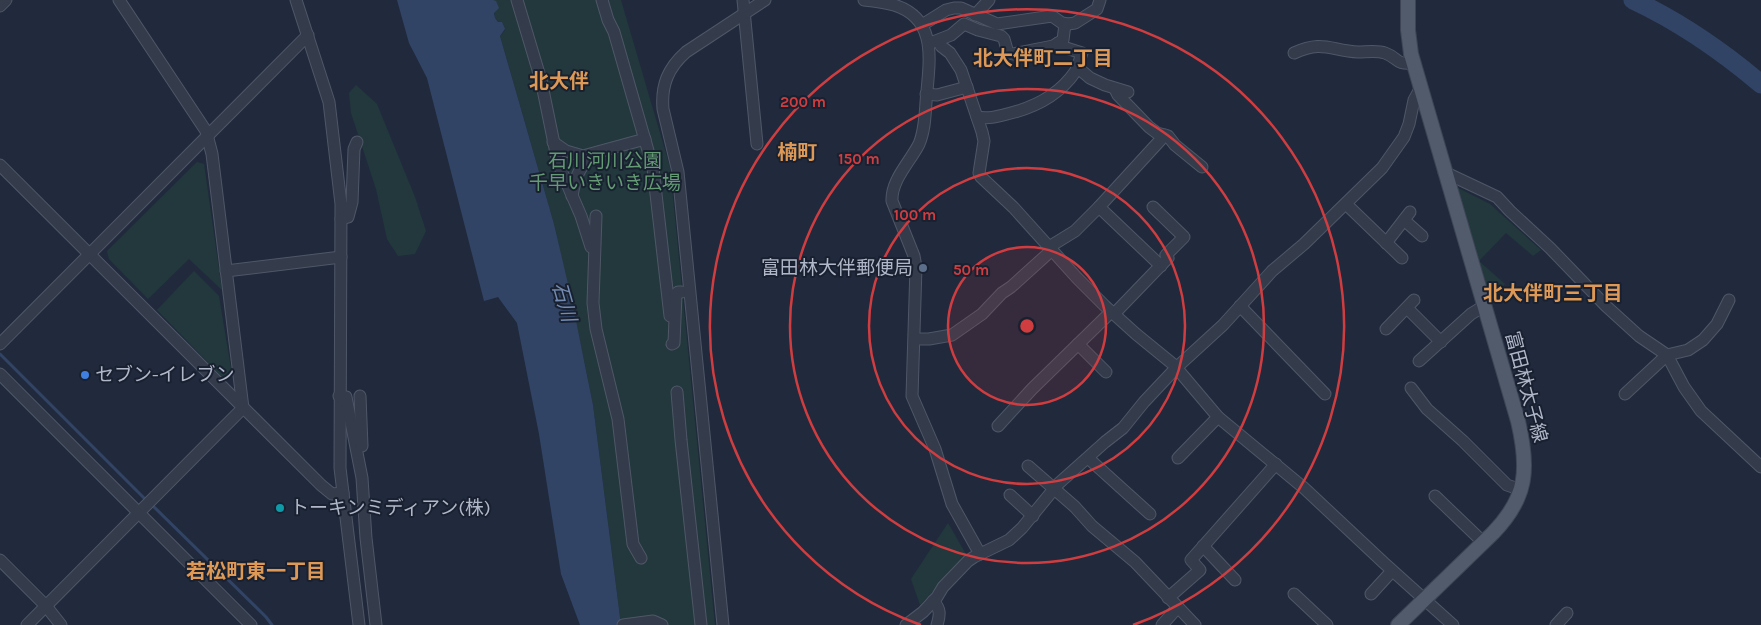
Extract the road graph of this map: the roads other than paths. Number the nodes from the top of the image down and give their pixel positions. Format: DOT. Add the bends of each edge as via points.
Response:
graph roads {
  1 [pos="6,0"];
  2 [pos="119,0"];
  3 [pos="296,0"];
  4 [pos="517,0"];
  5 [pos="602,0"];
  6 [pos="743,0"];
  7 [pos="766,0"];
  8 [pos="864,0"];
  9 [pos="990,0"];
  10 [pos="1100,0"];
  11 [pos="1408,0"];
  12 [pos="0,6"];
  13 [pos="744,14"];
  14 [pos="975,15"];
  15 [pos="1065,24"];
  16 [pos="922,26"];
  17 [pos="308,35"];
  18 [pos="934,42"];
  19 [pos="1058,43"];
  20 [pos="1294,53"];
  21 [pos="1413,63"];
  22 [pos="1077,68"];
  23 [pos="967,87"];
  24 [pos="1115,89"];
  25 [pos="1420,90"];
  26 [pos="1128,92"];
  27 [pos="926,94"];
  28 [pos="977,117"];
  29 [pos="1165,135"];
  30 [pos="207,136"];
  31 [pos="645,140"];
  32 [pos="357,142"];
  33 [pos="553,142"];
  34 [pos="757,144"];
  35 [pos="596,154"];
  36 [pos="0,165"];
  37 [pos="1202,167"];
  38 [pos="1444,172"];
  39 [pos="572,196"];
  40 [pos="1346,204"];
  41 [pos="1152,207"];
  42 [pos="1099,208"];
  43 [pos="596,216"];
  44 [pos="341,219"];
  45 [pos="1422,236"];
  46 [pos="1386,243"];
  47 [pos="1051,249"];
  48 [pos="593,253"];
  49 [pos="90,254"];
  50 [pos="341,257"];
  51 [pos="1402,258"];
  52 [pos="1161,266"];
  53 [pos="226,271"];
  54 [pos="682,292"];
  55 [pos="1729,300"];
  56 [pos="1240,306"];
  57 [pos="1484,306"];
  58 [pos="1113,313"];
  59 [pos="670,316"];
  60 [pos="1386,328"];
  61 [pos="915,339"];
  62 [pos="1441,342"];
  63 [pos="0,344"];
  64 [pos="672,344"];
  65 [pos="1078,344"];
  66 [pos="1667,355"];
  67 [pos="1419,361"];
  68 [pos="1176,368"];
  69 [pos="1106,372"];
  70 [pos="0,374"];
  71 [pos="1411,388"];
  72 [pos="677,392"];
  73 [pos="1325,394"];
  74 [pos="1625,394"];
  75 [pos="339,396"];
  76 [pos="360,396"];
  77 [pos="243,407"];
  78 [pos="1218,416"];
  79 [pos="998,426"];
  80 [pos="358,456"];
  81 [pos="1088,458"];
  82 [pos="1178,458"];
  83 [pos="1276,464"];
  84 [pos="1028,466"];
  85 [pos="1761,467"];
  86 [pos="1054,489"];
  87 [pos="1521,490"];
  88 [pos="343,494"];
  89 [pos="1010,495"];
  90 [pos="1435,496"];
  91 [pos="139,512"];
  92 [pos="1150,514"];
  93 [pos="1033,516"];
  94 [pos="1484,542"];
  95 [pos="1203,546"];
  96 [pos="980,554"];
  97 [pos="641,558"];
  98 [pos="0,560"];
  99 [pos="1392,571"];
  100 [pos="1235,580"];
  101 [pos="1294,594"];
  102 [pos="1371,594"];
  103 [pos="1168,598"];
  104 [pos="1424,599"];
  105 [pos="933,601"];
  106 [pos="46,606"];
  107 [pos="1178,607"];
  108 [pos="1567,613"];
  109 [pos="657,623"];
  110 [pos="27,625"];
  111 [pos="61,625"];
  112 [pos="251,625"];
  113 [pos="358,625"];
  114 [pos="376,625"];
  115 [pos="623,625"];
  116 [pos="701,625"];
  117 [pos="724,625"];
  118 [pos="906,625"];
  119 [pos="937,625"];
  120 [pos="1162,625"];
  121 [pos="1195,625"];
  122 [pos="1327,625"];
  123 [pos="1398,625"];
  124 [pos="1453,625"];
  125 [pos="1556,625"];
  1 -- 12 [label="street"];
  2 -- 30 [label="street"];
  3 -- 17 [label="street"];
  4 -- 33 [label="street" via="541,80"];
  5 -- 31 [label="street"];
  6 -- 13 [label="street"];
  7 -- 13 [label="street"];
  8 -- 16 [label="street" via="896,5 914,16"];
  9 -- 14 [label="street"];
  10 -- 15 [label="street" via="1097,9 1074,23"];
  11 -- 21 [label="main road, 富田林太子線"];
  13 -- 34 [label="street"];
  13 -- 117 [label="street" via="678,59 666,78 662,98 678,172"];
  14 -- 15 [label="street" via="997,24 1052,16"];
  14 -- 16 [label="street" via="954,8"];
  15 -- 19 [label="street" via="1063,40"];
  16 -- 18 [label="street"];
  17 -- 30 [label="street"];
  17 -- 44 [label="street" via="333,120"];
  18 -- 19 [label="street" via="951,36 964,24 1001,36 1008,53"];
  18 -- 23 [label="street" via="957,62"];
  18 -- 27 [label="street"];
  19 -- 22 [label="street" via="1082,53"];
  20 -- 21 [label="street" via="1316,45 1359,52 1384,52 1402,64"];
  21 -- 25 [label="main road, 富田林太子線"];
  22 -- 24 [label="street"];
  22 -- 28 [label="street" via="1066,82 1026,110 986,119"];
  23 -- 27 [label="street" via="938,95"];
  23 -- 28 [label="street"];
  24 -- 26 [label="street"];
  24 -- 29 [label="street" via="1149,127"];
  25 -- 38 [label="main road, 富田林太子線"];
  25 -- 40 [label="street" via="1404,137 1389,160"];
  27 -- 61 [label="street" via="920,139 892,194 916,267"];
  28 -- 47 [label="street" via="984,141 980,177"];
  29 -- 37 [label="street"];
  29 -- 42 [label="street"];
  30 -- 49 [label="street"];
  30 -- 53 [label="street"];
  31 -- 35 [label="street"];
  31 -- 59 [label="street" via="653,168"];
  32 -- 44 [label="street" via="352,202 348,217"];
  33 -- 35 [label="street" via="566,152 583,156"];
  33 -- 39 [label="street"];
  35 -- 39 [label="street" via="579,170"];
  36 -- 49 [label="street"];
  38 -- 57 [label="main road, 富田林太子線"];
  38 -- 66 [label="street" via="1497,197 1606,306 1639,336"];
  39 -- 48 [label="street"];
  40 -- 46 [label="street"];
  40 -- 56 [label="street" via="1272,271"];
  41 -- 52 [label="street" via="1184,237 1166,255 1168,258"];
  42 -- 47 [label="street"];
  42 -- 52 [label="street"];
  43 -- 48 [label="street"];
  44 -- 50 [label="street"];
  45 -- 46 [label="street" via="1407,216"];
  46 -- 51 [label="street"];
  47 -- 58 [label="street"];
  47 -- 61 [label="street" via="982,314 952,335"];
  48 -- 97 [label="street" via="596,329 618,419 633,544"];
  49 -- 63 [label="street"];
  49 -- 77 [label="street"];
  50 -- 53 [label="street"];
  50 -- 75 [label="street"];
  52 -- 58 [label="street"];
  53 -- 77 [label="street"];
  54 -- 64 [label="street" via="676,294"];
  55 -- 66 [label="street" via="1717,324 1703,340 1688,350"];
  56 -- 68 [label="street"];
  56 -- 73 [label="street"];
  57 -- 62 [label="street"];
  57 -- 87 [label="main road, 富田林太子線" via="1521,434 1525,467"];
  58 -- 65 [label="street"];
  58 -- 68 [label="street"];
  60 -- 62 [label="street" via="1411,304"];
  61 -- 96 [label="street" via="912,396 936,449 952,504"];
  62 -- 67 [label="street"];
  65 -- 69 [label="street"];
  65 -- 79 [label="street"];
  66 -- 74 [label="street"];
  66 -- 85 [label="street" via="1684,387 1702,411"];
  68 -- 78 [label="street"];
  68 -- 81 [label="street" via="1123,428"];
  70 -- 91 [label="street"];
  71 -- 87 [label="street" via="1427,408 1507,484"];
  72 -- 116 [label="street"];
  75 -- 80 [label="street" via="346,396"];
  75 -- 88 [label="street"];
  76 -- 80 [label="street" via="363,451"];
  77 -- 88 [label="street" via="321,485 332,494"];
  77 -- 91 [label="street"];
  78 -- 82 [label="street"];
  78 -- 83 [label="street"];
  80 -- 114 [label="street"];
  81 -- 86 [label="street"];
  81 -- 92 [label="street"];
  83 -- 95 [label="street"];
  83 -- 99 [label="street"];
  84 -- 86 [label="street"];
  86 -- 93 [label="street"];
  86 -- 103 [label="street" via="1135,562"];
  87 -- 94 [label="main road, 富田林太子線" via="1506,519"];
  88 -- 113 [label="street"];
  89 -- 93 [label="street"];
  90 -- 94 [label="street"];
  91 -- 106 [label="street"];
  91 -- 112 [label="street"];
  93 -- 96 [label="street" via="1009,540"];
  94 -- 104 [label="main road, 富田林太子線"];
  95 -- 100 [label="street"];
  95 -- 103 [label="street" via="1191,560 1200,570"];
  96 -- 105 [label="street" via="960,569"];
  98 -- 106 [label="street"];
  99 -- 102 [label="street"];
  99 -- 104 [label="street"];
  101 -- 122 [label="street"];
  103 -- 107 [label="street"];
  104 -- 123 [label="main road, 富田林太子線"];
  104 -- 124 [label="street"];
  105 -- 118 [label="street"];
  105 -- 119 [label="street" via="940,610"];
  106 -- 110 [label="street"];
  106 -- 111 [label="street"];
  107 -- 120 [label="street"];
  107 -- 121 [label="street"];
  108 -- 125 [label="street"];
  109 -- 115 [label="street"];
}
